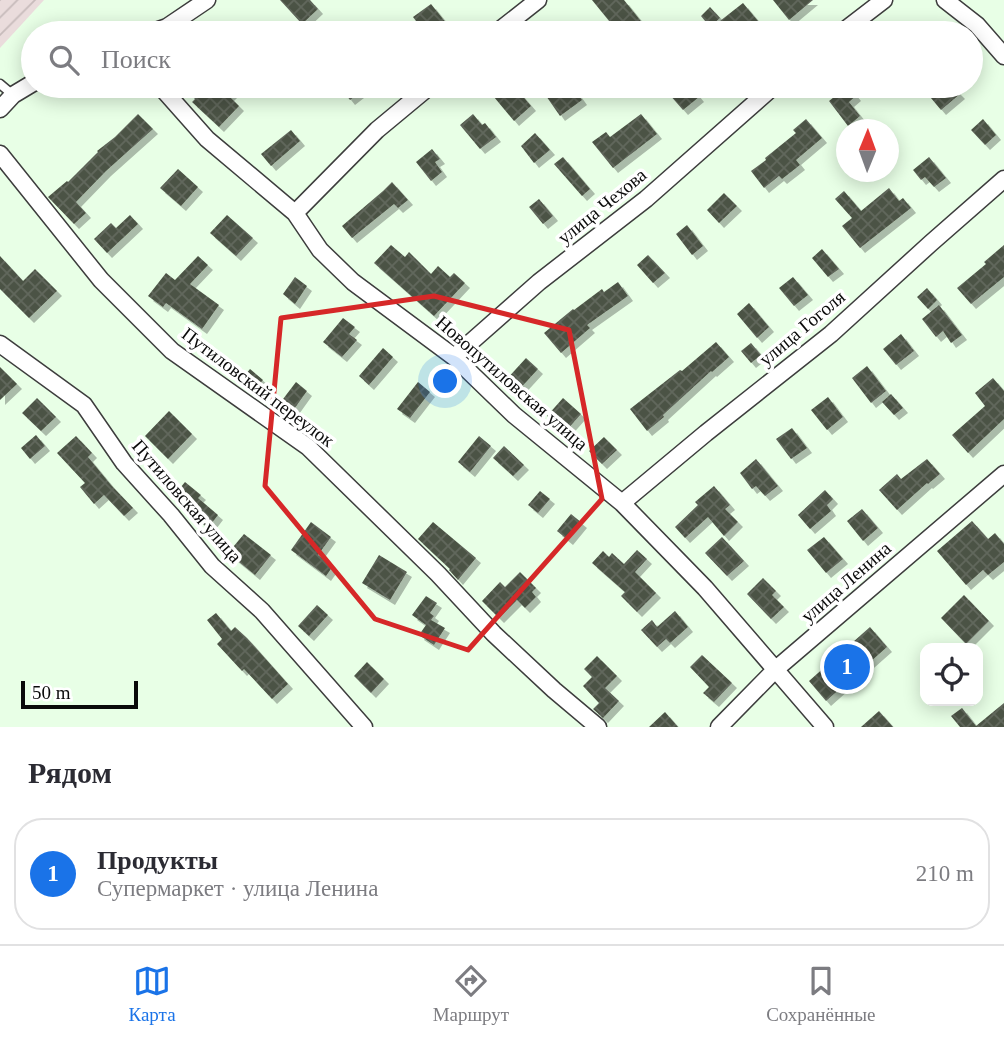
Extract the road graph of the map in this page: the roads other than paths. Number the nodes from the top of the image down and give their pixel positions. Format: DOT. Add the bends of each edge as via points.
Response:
graph roads {
  1 [pos="208,0"];
  2 [pos="538,0"];
  3 [pos="884,0"];
  4 [pos="945,0"];
  5 [pos="176,21"];
  6 [pos="511,21"];
  7 [pos="857,21"];
  8 [pos="972,21"];
  9 [pos="983,32"];
  10 [pos="1004,56"];
  11 [pos="0,84"];
  12 [pos="21,90"];
  13 [pos="13,95"];
  14 [pos="171,98"];
  15 [pos="416,98"];
  16 [pos="760,98"];
  17 [pos="0,109"];
  18 [pos="0,154"];
  19 [pos="1004,178"];
  20 [pos="295,213"];
  21 [pos="0,344"];
  22 [pos="454,357"];
  23 [pos="1004,474"];
  24 [pos="622,503"];
  25 [pos="776,669"];
  26 [pos="364,727"];
  27 [pos="598,727"];
  28 [pos="719,727"];
  29 [pos="825,727"];
  1 -- 5 [label="street"];
  2 -- 6 [label="street"];
  3 -- 7 [label="street"];
  4 -- 8 [label="street"];
  9 -- 10 [label="street"];
  11 -- 13 [label="lane"];
  12 -- 13 [label="street"];
  13 -- 17 [label="street"];
  14 -- 20 [label="street, Новопутиловская улица" via="207,139"];
  15 -- 20 [label="street"];
  16 -- 22 [label="street, улица Чехова"];
  18 -- 27 [label="street, Путиловский переулок" via="101,280 172,351 308,447 494,634"];
  19 -- 24 [label="street, улица Гоголя" via="831,334"];
  20 -- 22 [label="street, Новопутиловская улица" via="320,250 353,282"];
  21 -- 26 [label="street, Путиловская улица" via="84,405 124,463 212,566 262,611"];
  22 -- 24 [label="street, Новопутиловская улица" via="514,415"];
  23 -- 25 [label="street, улица Ленина"];
  24 -- 25 [label="street, Новопутиловская улица" via="705,587"];
  25 -- 28 [label="street, улица Ленина"];
  25 -- 29 [label="street, Новопутиловская улица"];
}
